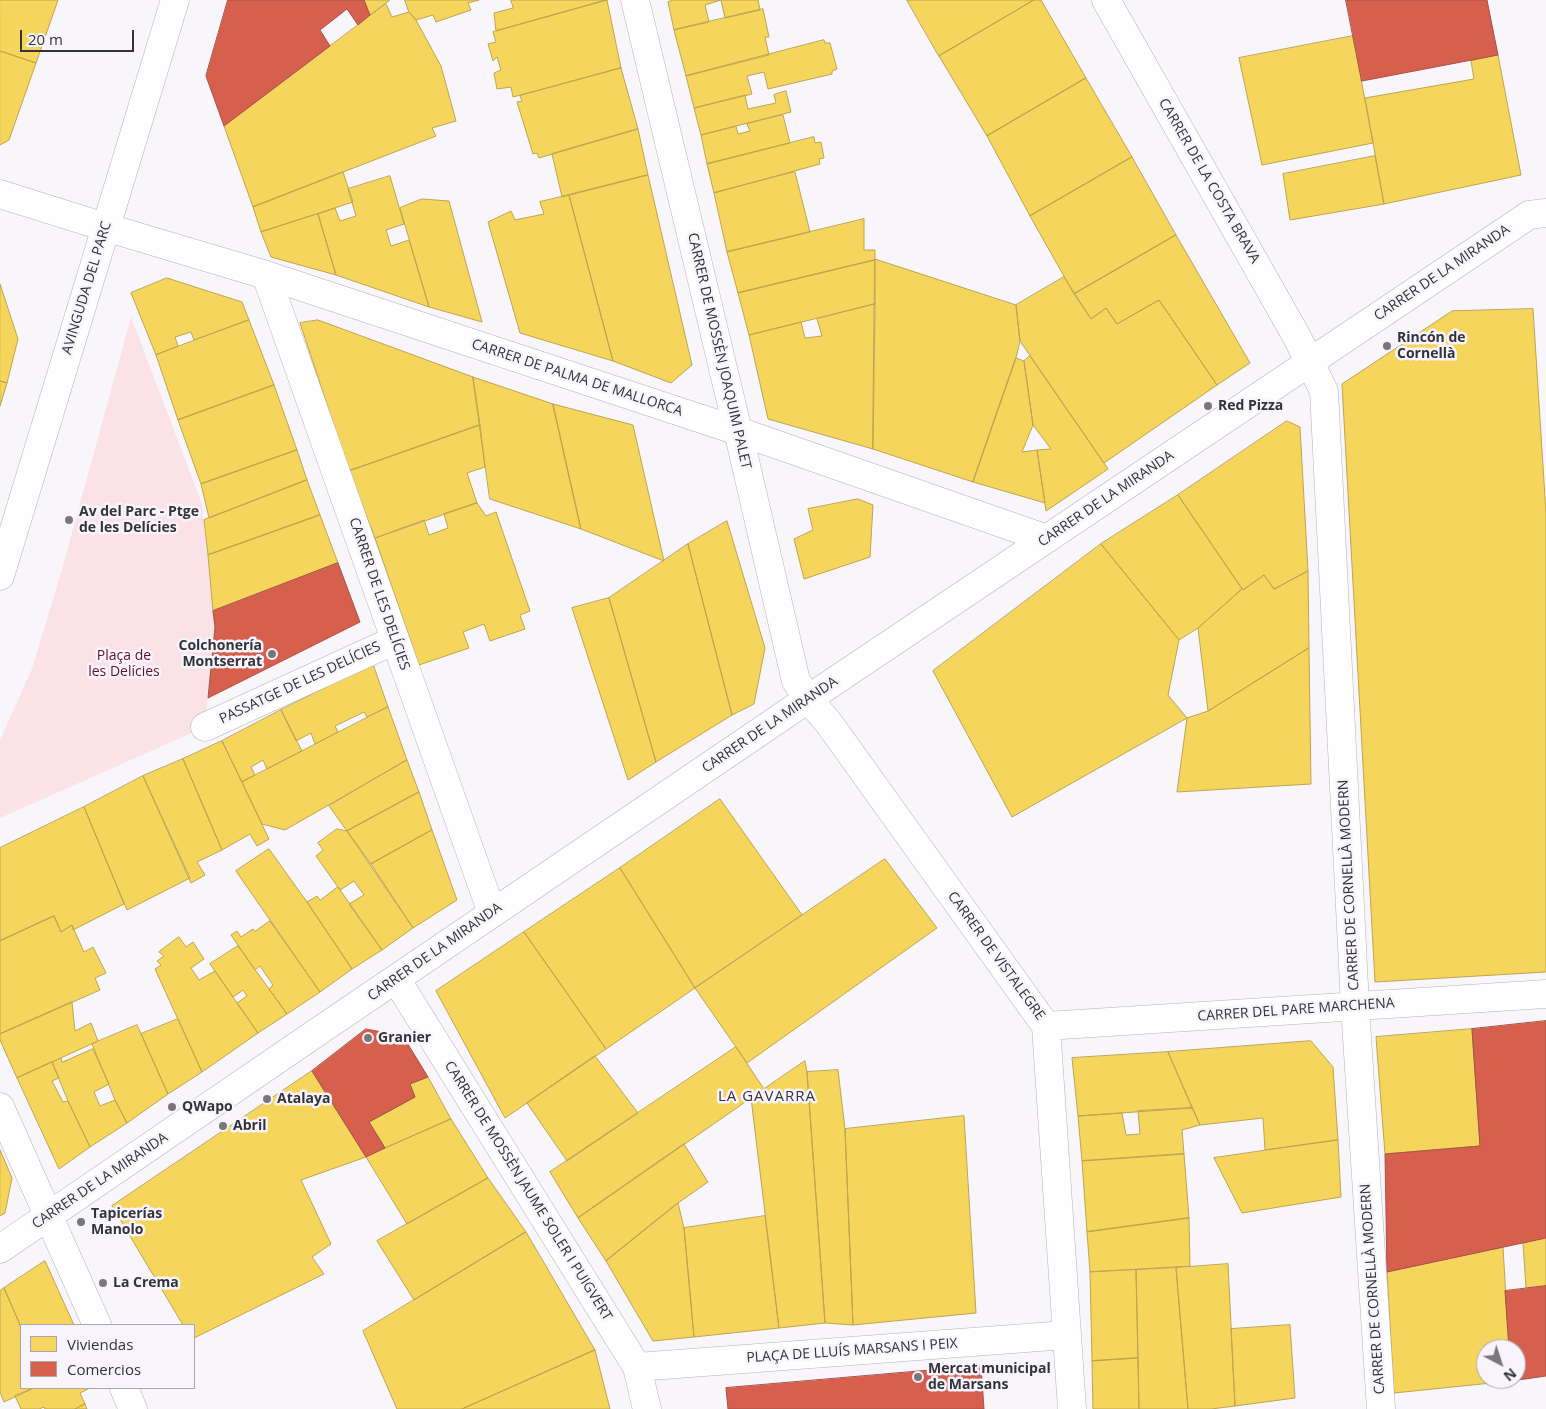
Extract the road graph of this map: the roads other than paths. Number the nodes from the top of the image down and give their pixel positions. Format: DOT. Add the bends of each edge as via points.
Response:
graph roads {
  1 [pos="175,0"];
  2 [pos="635,0"];
  3 [pos="1106,0"];
  4 [pos="0,194"];
  5 [pos="1546,213"];
  6 [pos="105,227"];
  7 [pos="266,275"];
  8 [pos="1310,363"];
  9 [pos="738,431"];
  10 [pos="1047,539"];
  11 [pos="0,576"];
  12 [pos="395,640"];
  13 [pos="808,699"];
  14 [pos="205,727"];
  15 [pos="492,913"];
  16 [pos="396,979"];
  17 [pos="1546,994"];
  18 [pos="1354,1006"];
  19 [pos="1046,1026"];
  20 [pos="0,1107"];
  21 [pos="49,1216"];
  22 [pos="0,1249"];
  23 [pos="97,1324"];
  24 [pos="1066,1335"];
  25 [pos="637,1367"];
  26 [pos="124,1389"];
  27 [pos="133,1409"];
  28 [pos="647,1409"];
  29 [pos="1072,1409"];
  30 [pos="1381,1409"];
  1 -- 6 [label="street, AVINGUDA DEL PARC"];
  2 -- 9 [label="street, CARRER DE MOSSÈN JOAQUIM PALET"];
  3 -- 8 [label="street, CARRER DE LA COSTA BRAVA"];
  4 -- 6 [label="street, CARRER DE PALMA DE MALLORCA"];
  5 -- 8 [label="street, CARRER DE LA MIRANDA" via="1529,215"];
  6 -- 7 [label="street, CARRER DE PALMA DE MALLORCA"];
  6 -- 11 [label="street, AVINGUDA DEL PARC"];
  7 -- 9 [label="street, CARRER DE PALMA DE MALLORCA"];
  7 -- 12 [label="street, CARRER DE LES DELÍCIES"];
  8 -- 10 [label="street, CARRER DE LA MIRANDA"];
  8 -- 18 [label="street, CARRER DE CORNELLÀ MODERN" via="1324,391"];
  9 -- 10 [label="street, CARRER DE PALMA DE MALLORCA"];
  9 -- 13 [label="street, CARRER DE MOSSÈN JOAQUIM PALET" via="796,681"];
  10 -- 13 [label="street, CARRER DE LA MIRANDA"];
  12 -- 14 [label="street, PASSATGE DE LES DELÍCIES"];
  12 -- 15 [label="street, CARRER DE LES DELÍCIES"];
  13 -- 15 [label="street, CARRER DE LA MIRANDA"];
  13 -- 19 [label="street, CARRER DE VISTALEGRE" via="828,722"];
  15 -- 16 [label="street, CARRER DE LA MIRANDA"];
  16 -- 21 [label="street, CARRER DE LA MIRANDA"];
  16 -- 25 [label="street, CARRER DE MOSSÈN JAUME SOLER I PUIGVERT"];
  17 -- 18 [label="street, CARRER DEL PARE MARCHENA"];
  18 -- 19 [label="street, CARRER DEL PARE MARCHENA"];
  18 -- 30 [label="street, CARRER DE CORNELLÀ MODERN"];
  19 -- 24 [label="street, CARRER DE VISTALEGRE"];
  20 -- 21 [label="street"];
  21 -- 22 [label="street, CARRER DE LA MIRANDA"];
  21 -- 23 [label="street"];
  24 -- 25 [label="street, PLAÇA DE LLUÍS MARSANS I PEIX"];
  24 -- 29 [label="street, CARRER DE VISTALEGRE"];
  25 -- 28 [label="street, CARRER DE MOSSÈN JAUME SOLER I PUIGVERT"];
  26 -- 27 [label="street"];
}
